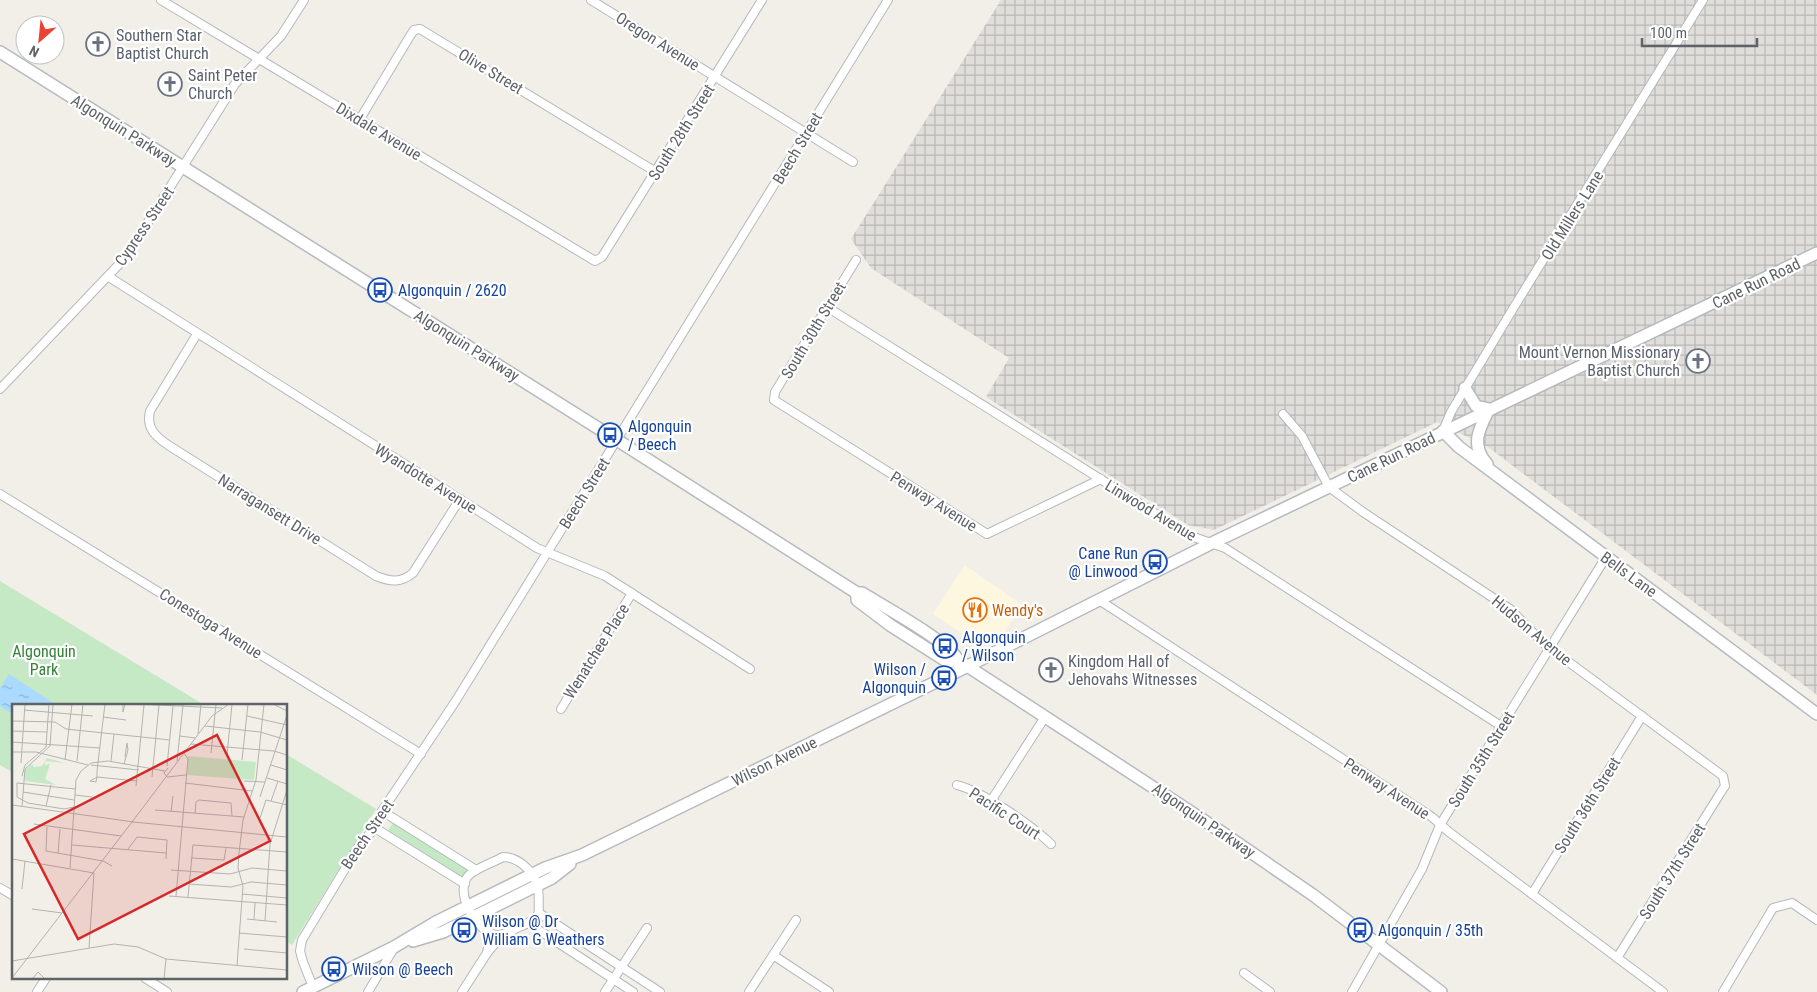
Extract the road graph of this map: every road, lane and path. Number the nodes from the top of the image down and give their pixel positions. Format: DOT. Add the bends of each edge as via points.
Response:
graph roads {
  1 [pos="161,0"];
  2 [pos="304,0"];
  3 [pos="591,0"];
  4 [pos="762,0"];
  5 [pos="888,0"];
  6 [pos="1703,0"];
  7 [pos="0,52"];
  8 [pos="259,58"];
  9 [pos="715,76"];
  10 [pos="360,119"];
  11 [pos="806,133"];
  12 [pos="853,162"];
  13 [pos="183,167"];
  14 [pos="656,172"];
  15 [pos="1817,253"];
  16 [pos="856,260"];
  17 [pos="597,261"];
  18 [pos="109,277"];
  19 [pos="827,307"];
  20 [pos="197,334"];
  21 [pos="1465,388"];
  22 [pos="0,389"];
  23 [pos="774,400"];
  24 [pos="1489,409"];
  25 [pos="1283,414"];
  26 [pos="1442,431"];
  27 [pos="617,440"];
  28 [pos="1101,479"];
  29 [pos="1502,480"];
  30 [pos="1329,487"];
  31 [pos="0,494"];
  32 [pos="460,500"];
  33 [pos="1210,544"];
  34 [pos="548,552"];
  35 [pos="1606,557"];
  36 [pos="632,594"];
  37 [pos="1099,600"];
  38 [pos="1550,648"];
  39 [pos="963,663"];
  40 [pos="750,669"];
  41 [pos="560,709"];
  42 [pos="1817,714"];
  43 [pos="1642,716"];
  44 [pos="1046,717"];
  45 [pos="1501,726"];
  46 [pos="421,754"];
  47 [pos="1724,783"];
  48 [pos="957,785"];
  49 [pos="991,801"];
  50 [pos="382,810"];
  51 [pos="1440,825"];
  52 [pos="375,828"];
  53 [pos="1051,844"];
  54 [pos="476,870"];
  55 [pos="535,880"];
  56 [pos="465,884"];
  57 [pos="0,888"];
  58 [pos="1532,894"];
  59 [pos="12,895"];
  60 [pos="470,912"];
  61 [pos="539,913"];
  62 [pos="796,920"];
  63 [pos="1817,920"];
  64 [pos="528,923"];
  65 [pos="647,928"];
  66 [pos="491,933"];
  67 [pos="503,934"];
  68 [pos="1379,944"];
  69 [pos="394,947"];
  70 [pos="487,953"];
  71 [pos="773,955"];
  72 [pos="1617,958"];
  73 [pos="622,966"];
  74 [pos="1244,974"];
  75 [pos="614,978"];
  76 [pos="45,980"];
  77 [pos="151,980"];
  78 [pos="308,989"];
  79 [pos="37,992"];
  80 [pos="167,992"];
  81 [pos="368,992"];
  82 [pos="462,992"];
  83 [pos="605,992"];
  84 [pos="633,992"];
  85 [pos="660,992"];
  86 [pos="749,992"];
  87 [pos="829,992"];
  88 [pos="1270,992"];
  89 [pos="1352,992"];
  90 [pos="1441,992"];
  91 [pos="1663,992"];
  92 [pos="1723,992"];
  1 -- 8 [label="street, Dixdale Avenue"];
  2 -- 8 [label="street, Cypress Street" via="285,32"];
  3 -- 9 [label="street, Oregon Avenue"];
  4 -- 9 [label="street, South 28th Street"];
  5 -- 11 [label="street, Beech Street"];
  6 -- 21 [label="street, Old Millers Lane"];
  7 -- 13 [label="main road, Algonquin Parkway"];
  8 -- 10 [label="street, Dixdale Avenue"];
  8 -- 13 [label="street, Cypress Street" via="235,84"];
  9 -- 11 [label="street, Oregon Avenue"];
  9 -- 14 [label="street, South 28th Street"];
  10 -- 14 [label="street, Olive Street" via="410,36 414,30 420,29"];
  10 -- 17 [label="street, Dixdale Avenue"];
  11 -- 12 [label="street, Oregon Avenue"];
  11 -- 27 [label="street, Beech Street"];
  13 -- 18 [label="street, Cypress Street" via="130,251"];
  13 -- 27 [label="main road, Algonquin Parkway"];
  14 -- 17 [label="street, South 28th Street"];
  15 -- 24 [label="main road, Cane Run Road"];
  16 -- 19 [label="street, South 30th Street"];
  18 -- 20 [label="street, Wyandotte Avenue"];
  18 -- 22 [label="street, Cypress Street"];
  19 -- 23 [label="street, South 30th Street" via="775,392"];
  19 -- 28 [label="street, Linwood Avenue"];
  20 -- 32 [label="street, Wyandotte Avenue"];
  20 -- 32 [label="street, Narragansett Drive" via="150,411 152,431 168,445 376,576 394,582 414,573"];
  21 -- 24 [label="main road" via="1476,406"];
  21 -- 26 [label="street, Old Millers Lane"];
  23 -- 28 [label="street, Penway Avenue" via="986,534"];
  24 -- 26 [label="main road, Cane Run Road"];
  24 -- 29 [label="main road" via="1477,432 1476,444 1480,457"];
  25 -- 30 [label="street" via="1302,436"];
  26 -- 29 [label="main road, Bells Lane"];
  26 -- 30 [label="main road, Cane Run Road"];
  27 -- 34 [label="street, Beech Street"];
  27 -- 39 [label="main road, Algonquin Parkway" via="954,652"];
  28 -- 33 [label="street, Linwood Avenue" via="1191,536"];
  29 -- 35 [label="main road, Bells Lane"];
  30 -- 33 [label="main road, Cane Run Road"];
  30 -- 38 [label="street, Hudson Avenue" via="1500,601"];
  31 -- 46 [label="street, Conestoga Avenue"];
  32 -- 34 [label="street, Wyandotte Avenue"];
  33 -- 37 [label="main road, Cane Run Road"];
  33 -- 45 [label="street, Linwood Avenue" via="1225,548"];
  34 -- 36 [label="street, Wyandotte Avenue" via="594,571"];
  34 -- 46 [label="street, Beech Street"];
  35 -- 38 [label="street, South 35th Street"];
  35 -- 42 [label="main road, Bells Lane"];
  36 -- 40 [label="street, Wyandotte Avenue"];
  36 -- 41 [label="street, Wenatchee Place"];
  37 -- 39 [label="main road, Cane Run Road"];
  37 -- 51 [label="street, Penway Avenue"];
  38 -- 43 [label="street, Hudson Avenue"];
  38 -- 45 [label="street, South 35th Street"];
  39 -- 44 [label="main road, Algonquin Parkway"];
  39 -- 55 [label="main road, Wilson Avenue"];
  43 -- 47 [label="street, Hudson Avenue" via="1723,776"];
  43 -- 58 [label="street, South 36th Street"];
  44 -- 49 [label="street"];
  44 -- 68 [label="main road, Algonquin Parkway" via="1220,830"];
  45 -- 51 [label="street, South 35th Street"];
  46 -- 50 [label="street, Beech Street"];
  47 -- 72 [label="street, South 37th Street"];
  48 -- 49 [label="street, Pacific Court"];
  49 -- 53 [label="street, Pacific Court"];
  50 -- 52 [label="street, Beech Street"];
  50 -- 54 [label="street"];
  51 -- 58 [label="street, Penway Avenue"];
  51 -- 68 [label="street, South 35th Street" via="1422,869"];
  52 -- 56 [label="street"];
  52 -- 78 [label="street, Beech Street" via="360,844 302,940 300,951"];
  54 -- 55 [label="street" via="509,857 520,862"];
  54 -- 56 [label="street"];
  55 -- 60 [label="main road, Wilson Avenue"];
  55 -- 61 [label="street"];
  56 -- 60 [label="street"];
  57 -- 59 [label="street"];
  58 -- 72 [label="street, Penway Avenue"];
  60 -- 66 [label="street" via="477,923"];
  60 -- 69 [label="main road, Wilson Avenue" via="436,922"];
  61 -- 64 [label="street"];
  61 -- 73 [label="street"];
  62 -- 71 [label="street"];
  63 -- 92 [label="street" via="1792,903 1773,908"];
  64 -- 67 [label="street"];
  64 -- 75 [label="street"];
  65 -- 73 [label="street"];
  66 -- 67 [label="street"];
  66 -- 70 [label="street"];
  67 -- 70 [label="street"];
  68 -- 89 [label="street, South 35th Street"];
  68 -- 90 [label="main road, Algonquin Parkway"];
  69 -- 78 [label="main road, Wilson Avenue"];
  69 -- 81 [label="street"];
  70 -- 82 [label="street"];
  71 -- 86 [label="street"];
  71 -- 87 [label="street"];
  72 -- 91 [label="street, Penway Avenue"];
  73 -- 75 [label="street"];
  73 -- 85 [label="street"];
  74 -- 88 [label="street"];
  75 -- 83 [label="street"];
  75 -- 84 [label="street"];
  76 -- 79 [label="street"];
  77 -- 80 [label="street"];
}
